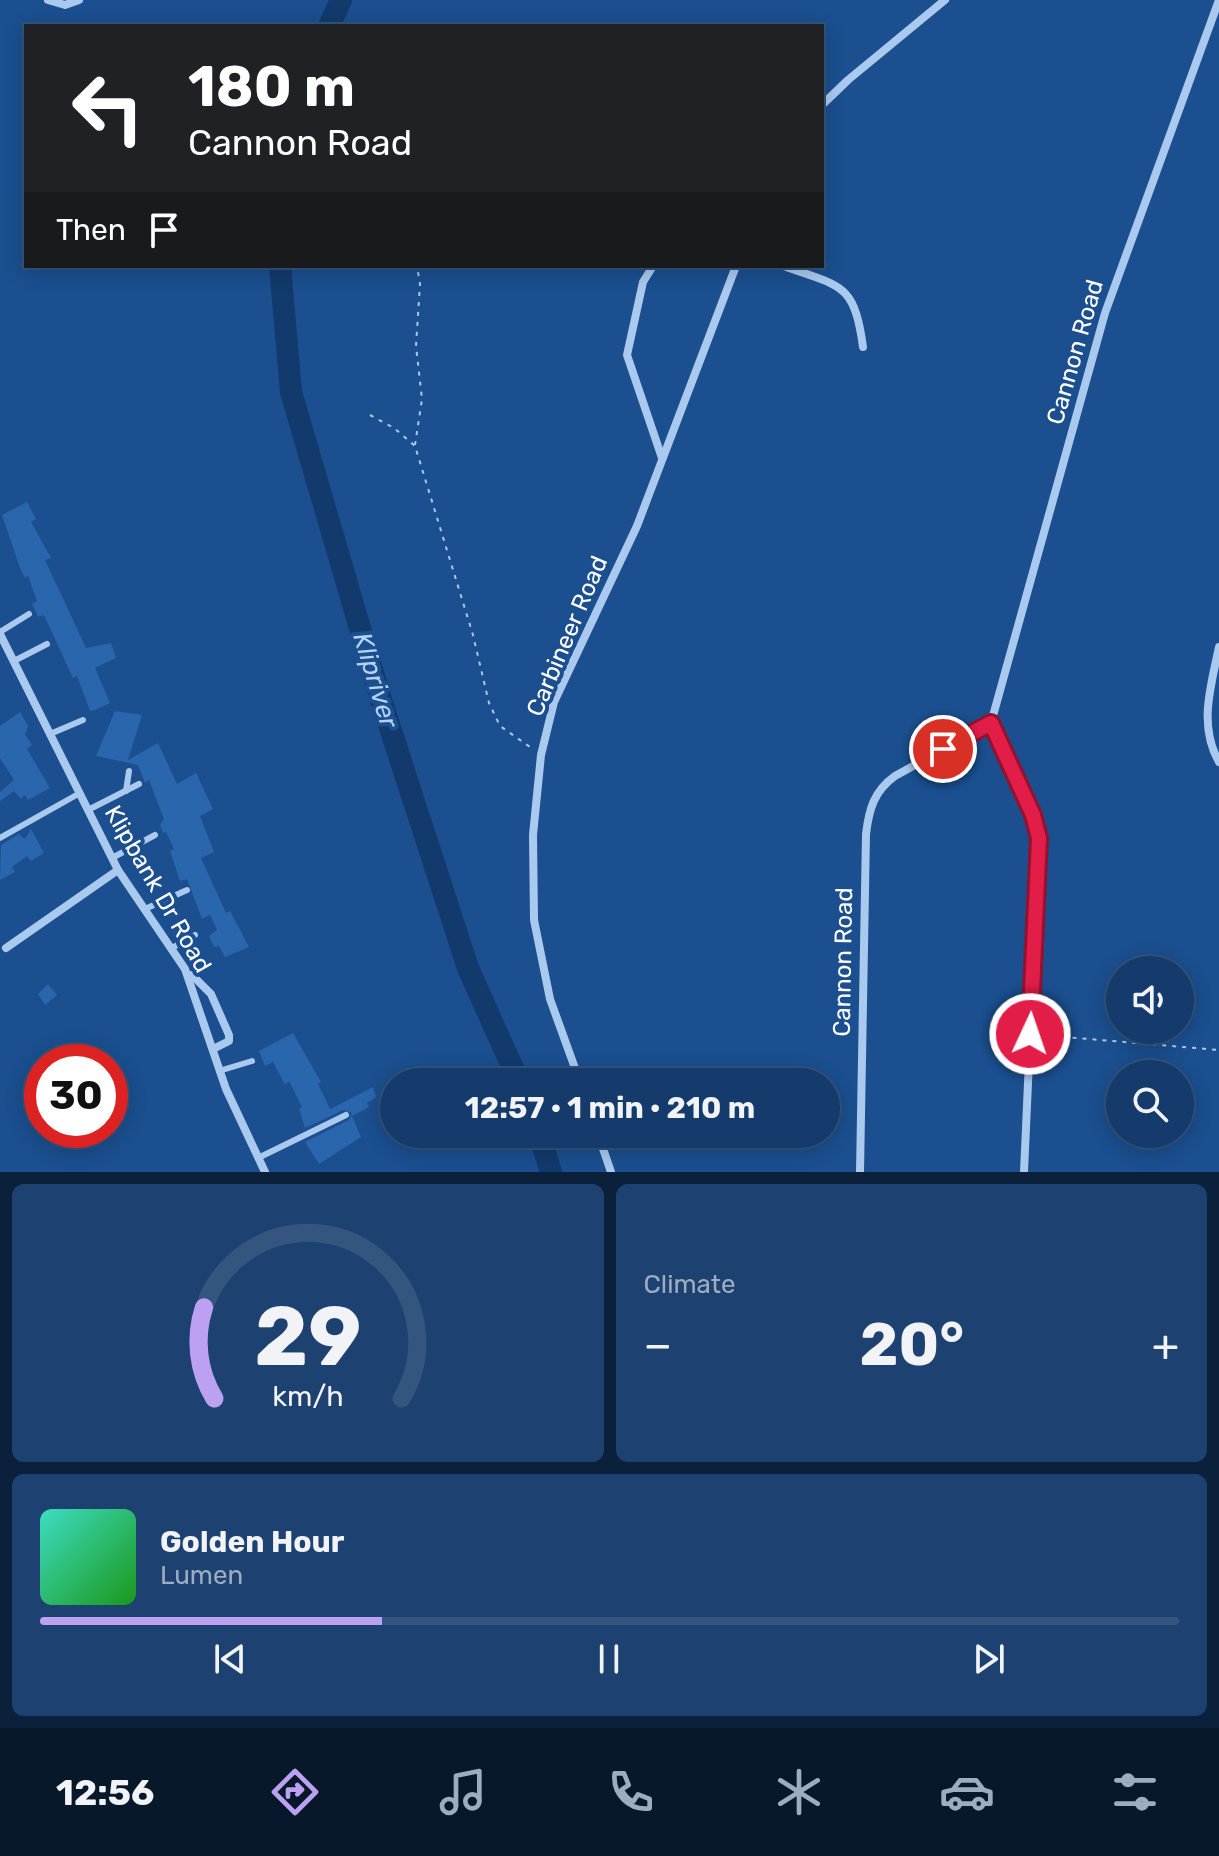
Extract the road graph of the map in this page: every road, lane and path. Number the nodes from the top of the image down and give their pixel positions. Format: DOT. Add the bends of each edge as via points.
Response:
graph roads {
  1 [pos="48,0"];
  2 [pos="79,0"];
  3 [pos="945,0"];
  4 [pos="1219,0"];
  5 [pos="824,103"];
  6 [pos="417,268"];
  7 [pos="652,268"];
  8 [pos="735,268"];
  9 [pos="789,268"];
  10 [pos="863,347"];
  11 [pos="370,415"];
  12 [pos="415,446"];
  13 [pos="663,459"];
  14 [pos="29,614"];
  15 [pos="0,634"];
  16 [pos="47,644"];
  17 [pos="1219,647"];
  18 [pos="14,661"];
  19 [pos="83,720"];
  20 [pos="991,723"];
  21 [pos="50,734"];
  22 [pos="541,755"];
  23 [pos="1219,762"];
  24 [pos="129,771"];
  25 [pos="139,784"];
  26 [pos="126,791"];
  27 [pos="80,793"];
  28 [pos="88,810"];
  29 [pos="155,835"];
  30 [pos="0,838"];
  31 [pos="112,858"];
  32 [pos="118,870"];
  33 [pos="187,890"];
  34 [pos="145,909"];
  35 [pos="195,935"];
  36 [pos="6,948"];
  37 [pos="172,948"];
  38 [pos="185,969"];
  39 [pos="213,1049"];
  40 [pos="1219,1050"];
  41 [pos="252,1061"];
  42 [pos="1029,1065"];
  43 [pos="575,1068"];
  44 [pos="219,1071"];
  45 [pos="346,1115"];
  46 [pos="603,1148"];
  47 [pos="258,1158"];
  48 [pos="265,1172"];
  49 [pos="611,1172"];
  50 [pos="860,1172"];
  51 [pos="1024,1172"];
  1 -- 2 [label="street" via="65,5"];
  3 -- 5 [label="street"];
  4 -- 20 [label="street, Cannon Road" via="1105,313"];
  6 -- 12 [label="path" via="416,346 422,399"];
  7 -- 13 [label="street" via="643,282 627,355"];
  8 -- 13 [label="street, Carbineer Road"];
  9 -- 10 [label="street" via="847,292 857,312"];
  11 -- 12 [label="path"];
  12 -- 22 [label="path" via="489,703 500,726"];
  13 -- 22 [label="street, Carbineer Road" via="554,702"];
  14 -- 15 [label="lane"];
  15 -- 18 [label="street, Klipbank Dr Road"];
  16 -- 18 [label="lane"];
  17 -- 23 [label="street" via="1207,717 1208,738"];
  18 -- 21 [label="street, Klipbank Dr Road"];
  19 -- 21 [label="lane"];
  20 -- 42 [label="street" via="1039,838"];
  20 -- 50 [label="street, Cannon Road" via="895,776 871,806 866,834"];
  21 -- 27 [label="street, Klipbank Dr Road"];
  22 -- 43 [label="street, Carbineer Road" via="533,835 534,920 550,999"];
  24 -- 26 [label="lane"];
  25 -- 26 [label="lane"];
  26 -- 28 [label="lane"];
  27 -- 28 [label="street, Klipbank Dr Road"];
  27 -- 30 [label="lane"];
  28 -- 31 [label="street, Klipbank Dr Road"];
  29 -- 31 [label="lane"];
  31 -- 32 [label="street, Klipbank Dr Road"];
  32 -- 34 [label="street, Klipbank Dr Road"];
  32 -- 36 [label="street"];
  33 -- 34 [label="lane"];
  34 -- 37 [label="street, Klipbank Dr Road"];
  35 -- 37 [label="lane"];
  37 -- 38 [label="street, Klipbank Dr Road"];
  38 -- 39 [label="street, Klipbank Dr Road"];
  38 -- 39 [label="street" via="211,994 225,1022 229,1041"];
  39 -- 44 [label="street, Klipbank Dr Road"];
  40 -- 42 [label="path" via="1065,1037 1050,1043"];
  41 -- 44 [label="lane"];
  42 -- 51 [label="street"];
  44 -- 47 [label="street, Klipbank Dr Road"];
  45 -- 47 [label="lane"];
  46 -- 49 [label="street"];
  47 -- 48 [label="street, Klipbank Dr Road"];
}
